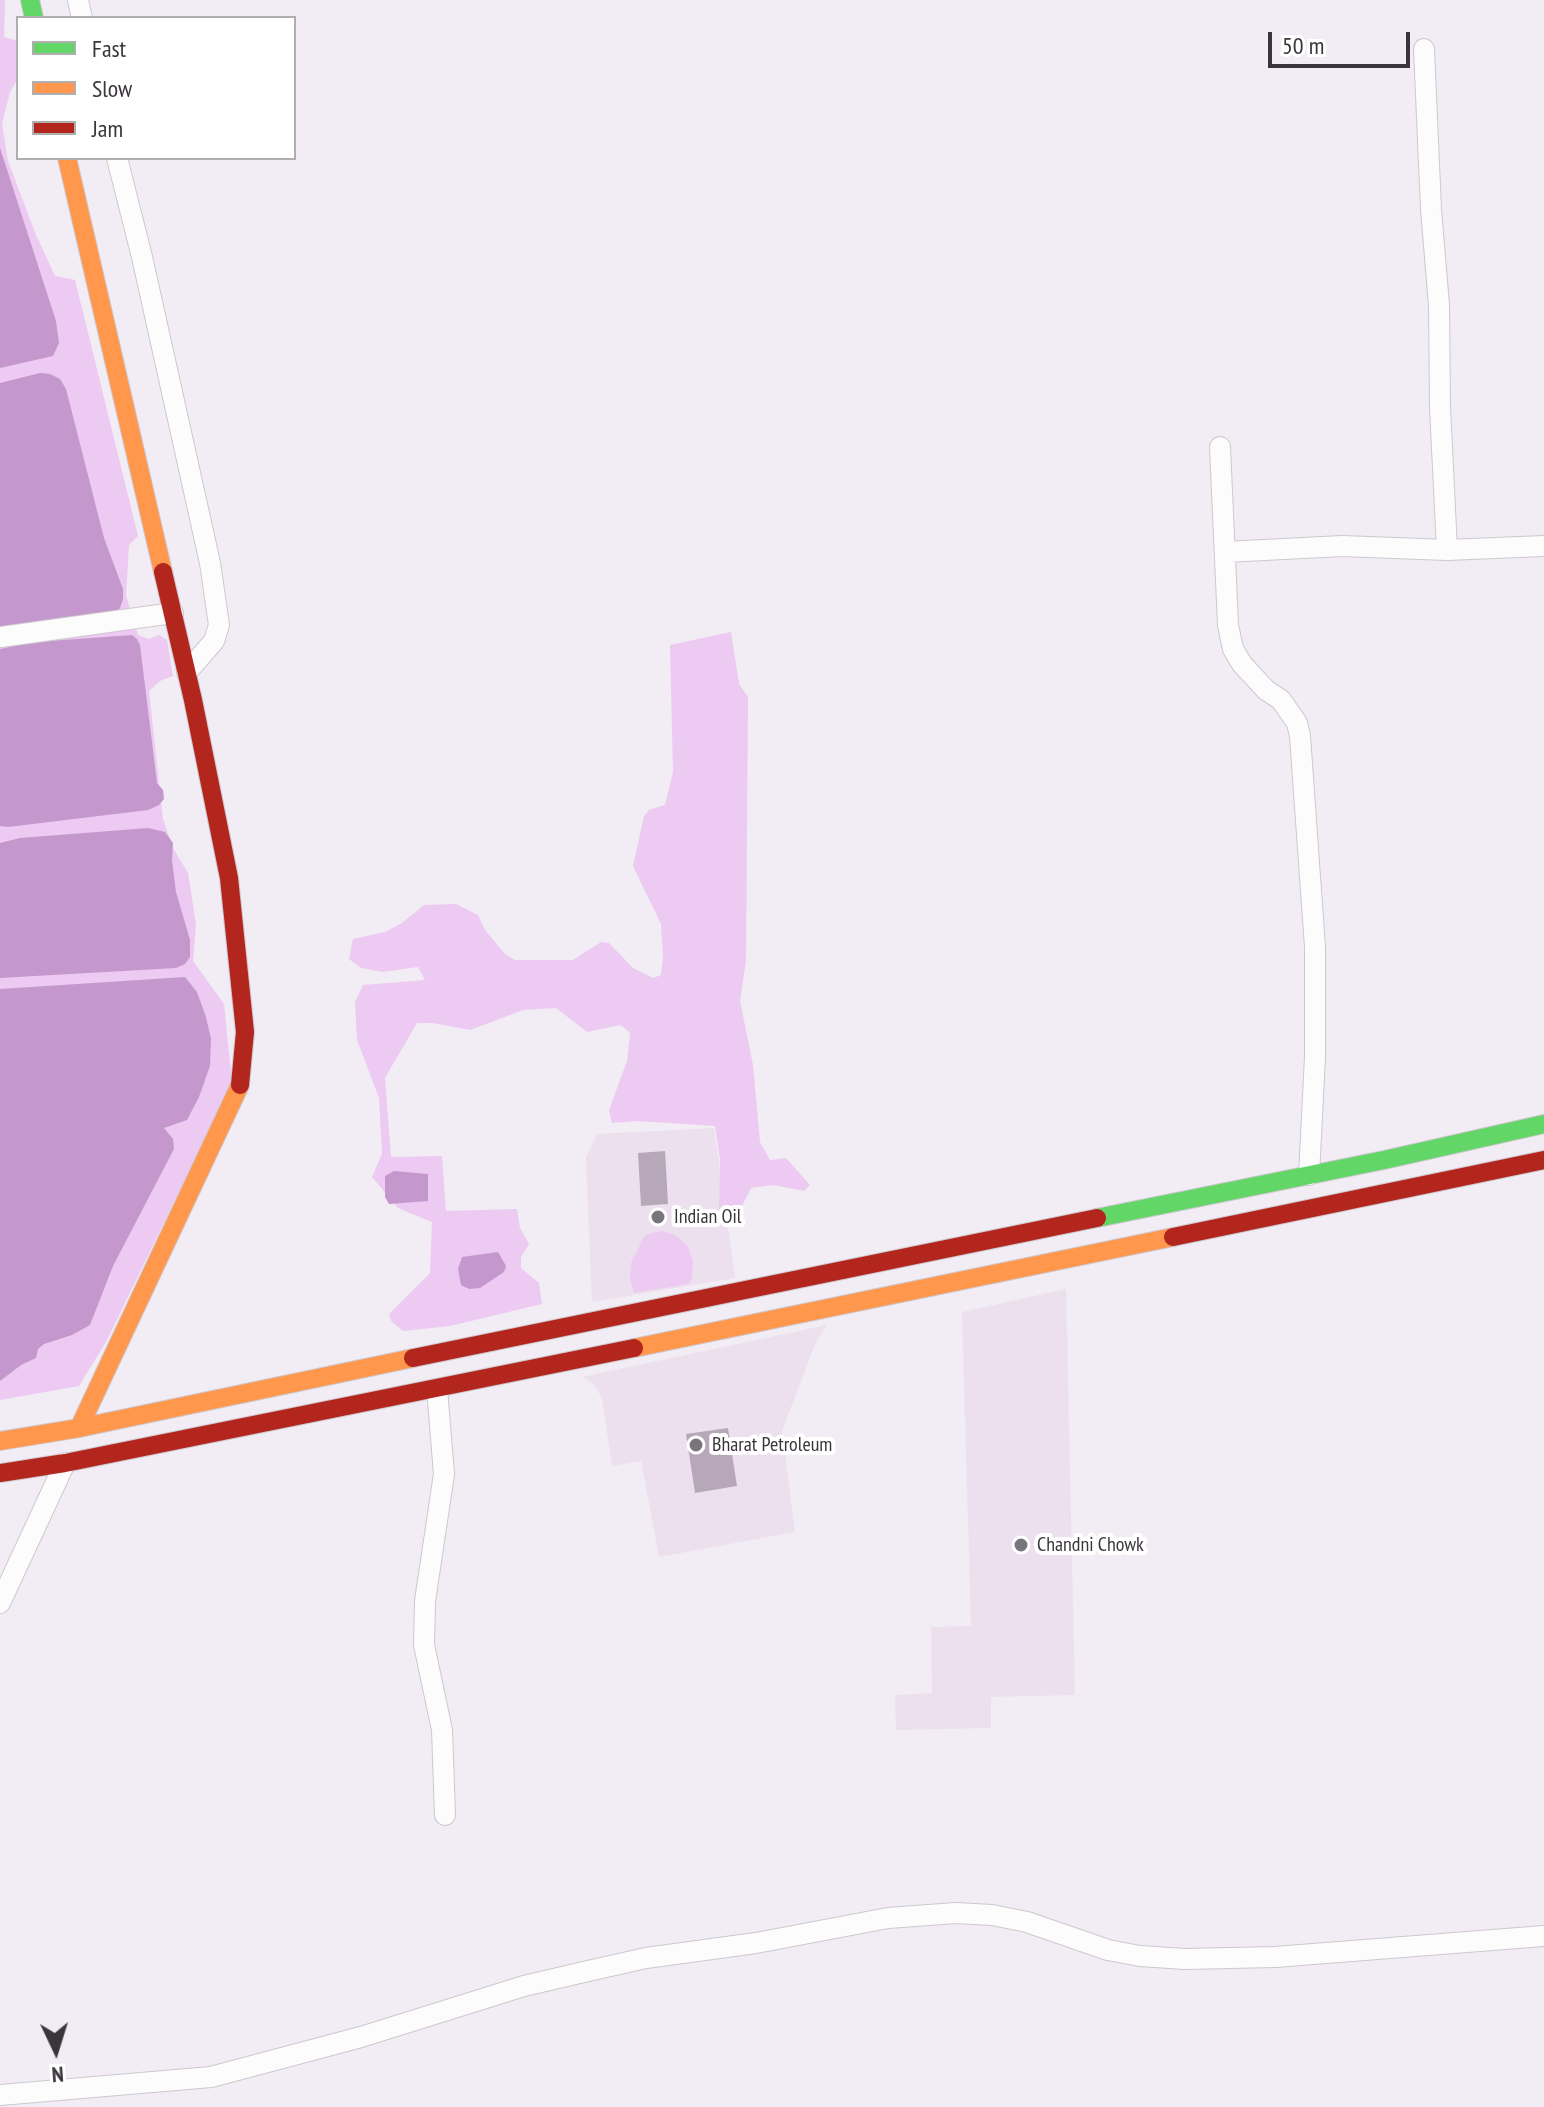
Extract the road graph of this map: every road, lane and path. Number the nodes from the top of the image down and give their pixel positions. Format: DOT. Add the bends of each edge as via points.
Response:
graph roads {
  1 [pos="1424,49"];
  2 [pos="67,160"];
  3 [pos="118,160"];
  4 [pos="1220,447"];
  5 [pos="1544,546"];
  6 [pos="1447,550"];
  7 [pos="1225,552"];
  8 [pos="173,613"];
  9 [pos="0,637"];
  10 [pos="187,672"];
  11 [pos="1544,1124"];
  12 [pos="1544,1160"];
  13 [pos="1309,1175"];
  14 [pos="437,1389"];
  15 [pos="79,1428"];
  16 [pos="0,1441"];
  17 [pos="65,1463"];
  18 [pos="0,1473"];
  19 [pos="0,1603"];
  20 [pos="445,1815"];
  21 [pos="1544,1936"];
  22 [pos="0,2095"];
  1 -- 6 [label="street"];
  2 -- 8 [label="main road"];
  3 -- 10 [label="street" via="210,563 219,625 214,641"];
  4 -- 7 [label="street"];
  5 -- 6 [label="street"];
  6 -- 7 [label="street" via="1342,546"];
  7 -- 13 [label="street" via="1233,649 1266,690 1281,700 1300,736 1315,947"];
  8 -- 9 [label="street"];
  8 -- 10 [label="main road"];
  10 -- 15 [label="main road" via="229,878 245,1032 242,1081"];
  11 -- 13 [label="main road"];
  12 -- 14 [label="main road"];
  13 -- 15 [label="main road"];
  14 -- 17 [label="main road"];
  14 -- 20 [label="street" via="444,1474 425,1601 424,1645 442,1730"];
  15 -- 16 [label="main road"];
  17 -- 18 [label="main road"];
  17 -- 19 [label="street"];
  21 -- 22 [label="street" via="1185,1959 1108,1950 992,1915 888,1918 646,1958 524,1986 211,2077"];
}
